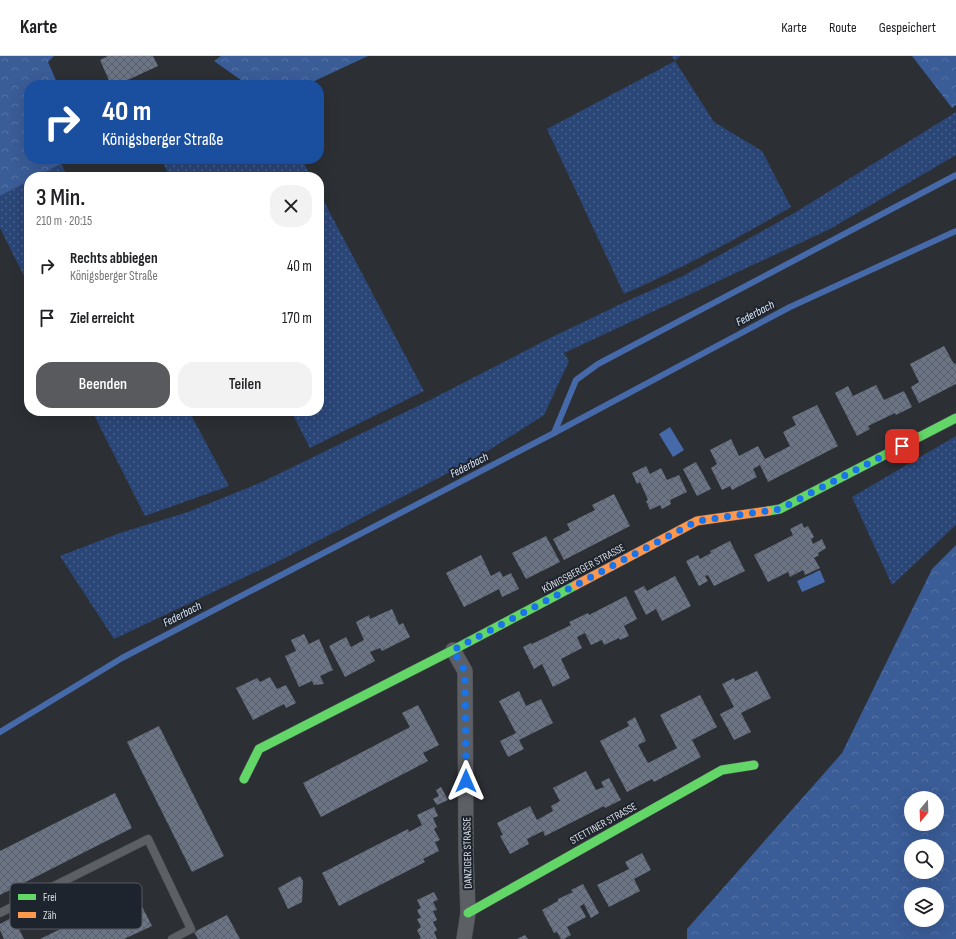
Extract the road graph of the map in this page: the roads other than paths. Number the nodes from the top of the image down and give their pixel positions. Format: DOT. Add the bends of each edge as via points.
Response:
graph roads {
  1 [pos="956,418"];
  2 [pos="453,650"];
  3 [pos="754,765"];
  4 [pos="244,779"];
  5 [pos="60,883"];
  6 [pos="10,908"];
  7 [pos="0,913"];
  8 [pos="468,913"];
  9 [pos="172,939"];
  10 [pos="464,939"];
  1 -- 2 [label="street, KÖNIGSBERGER STRASSE" via="780,509 697,521"];
  2 -- 4 [label="street, KÖNIGSBERGER STRASSE" via="259,749"];
  2 -- 8 [label="street, DANZIGER STRASSE" via="465,671"];
  3 -- 8 [label="street, STETTINER STRASSE" via="722,770"];
  5 -- 9 [label="lane" via="148,839 191,929"];
  6 -- 7 [label="lane"];
  8 -- 10 [label="street, DANZIGER STRASSE"];
}
